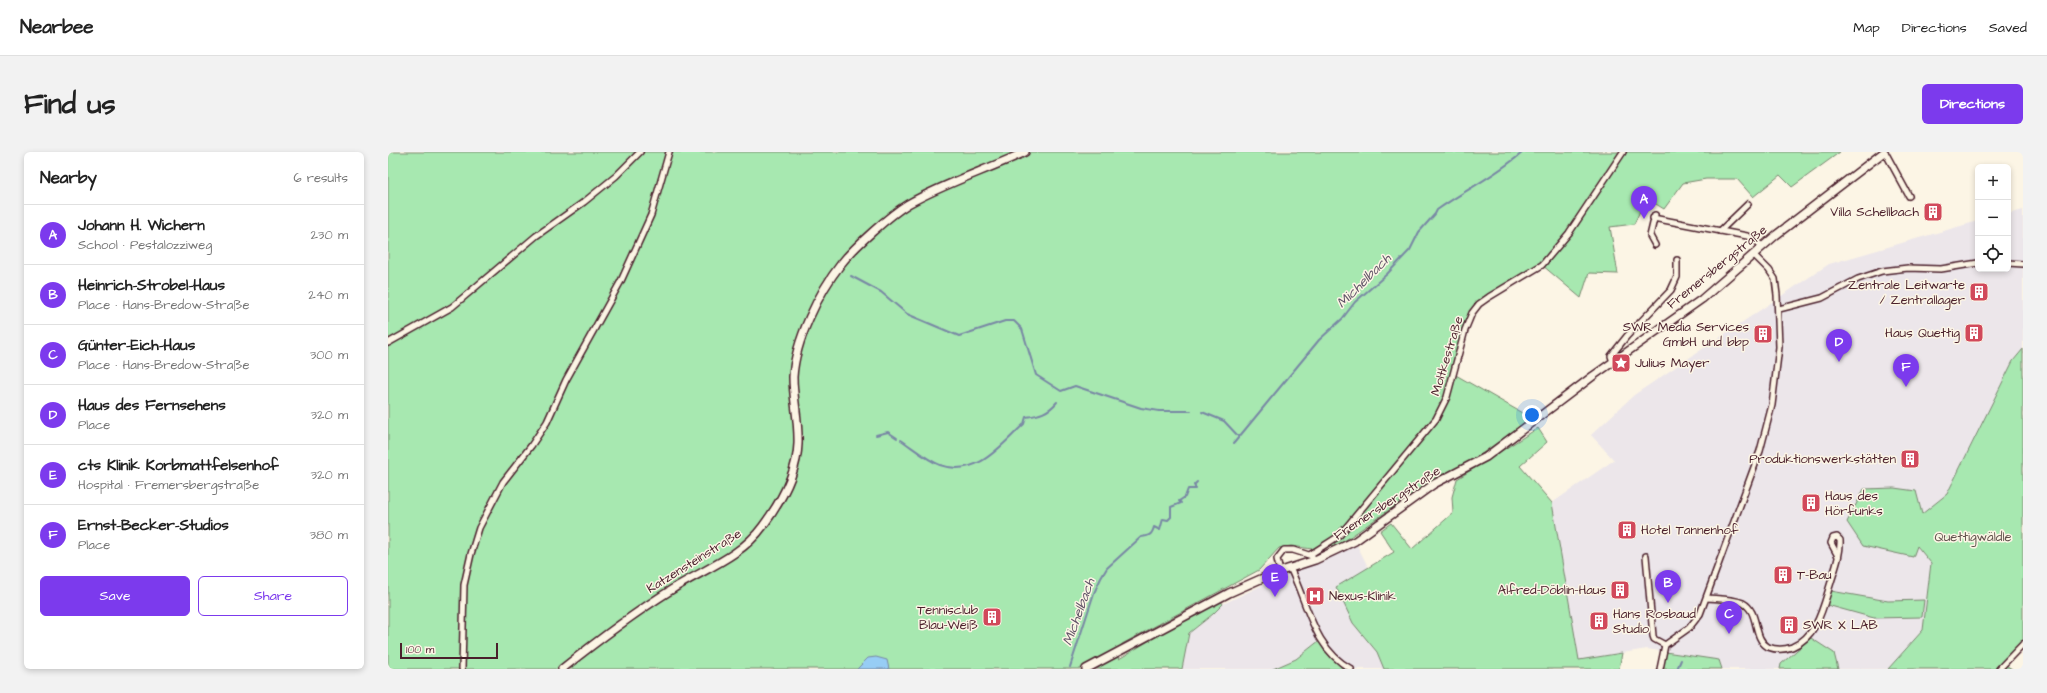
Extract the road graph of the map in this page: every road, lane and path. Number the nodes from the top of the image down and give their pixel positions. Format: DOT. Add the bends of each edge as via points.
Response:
graph roads {
  1 [pos="640,152"];
  2 [pos="669,152"];
  3 [pos="1025,152"];
  4 [pos="1623,152"];
  5 [pos="1884,152"];
  6 [pos="1909,196"];
  7 [pos="1748,204"];
  8 [pos="1720,231"];
  9 [pos="1655,245"];
  10 [pos="1762,246"];
  11 [pos="1753,254"];
  12 [pos="1678,260"];
  13 [pos="1975,263"];
  14 [pos="2011,263"];
  15 [pos="2023,264"];
  16 [pos="1779,309"];
  17 [pos="388,343"];
  18 [pos="1613,362"];
  19 [pos="1646,556"];
  20 [pos="1838,556"];
  21 [pos="1313,557"];
  22 [pos="1290,568"];
  23 [pos="1280,572"];
  24 [pos="1707,598"];
  25 [pos="2023,644"];
  26 [pos="1665,645"];
  27 [pos="462,669"];
  28 [pos="562,669"];
  29 [pos="1086,669"];
  30 [pos="1351,669"];
  31 [pos="1660,669"];
  32 [pos="1998,669"];
  1 -- 17 [label="street" via="616,176 536,236 452,307"];
  2 -- 27 [label="street" via="651,215 622,281 566,380 547,422 532,446 503,482 479,528 464,585"];
  3 -- 28 [label="main road, Katzensteinstraße" via="908,204 890,216 841,263 825,287 794,361 793,389 798,444 796,458 779,502 762,528 736,552 633,614"];
  4 -- 21 [label="street, Moltkestraße" via="1569,233 1542,265 1489,297 1476,309 1465,330 1447,398 1436,419 1339,536"];
  5 -- 6 [label="street, Fremersbergstraße"];
  5 -- 10 [label="main road, Fremersbergstraße"];
  7 -- 8 [label="street"];
  8 -- 9 [label="street" via="1654,217 1650,236"];
  8 -- 10 [label="street" via="1748,236"];
  10 -- 11 [label="main road, Fremersbergstraße"];
  11 -- 16 [label="street" via="1775,279"];
  11 -- 18 [label="main road, Fremersbergstraße" via="1702,299"];
  12 -- 18 [label="street" via="1677,277 1671,290 1627,336 1611,356"];
  13 -- 16 [label="street" via="1940,269 1908,268 1882,271 1858,279 1822,298"];
  14 -- 15 [label="street"];
  16 -- 24 [label="street" via="1779,347 1768,423 1748,488"];
  18 -- 21 [label="main road, Fremersbergstraße" via="1486,456 1434,484 1355,541"];
  19 -- 26 [label="street" via="1653,636"];
  20 -- 24 [label="street" via="1821,614 1814,628 1800,644 1787,649 1766,646 1761,640 1748,606"];
  21 -- 22 [label="main road, Fremersbergstraße"];
  21 -- 23 [label="street" via="1293,550 1284,550 1277,559"];
  22 -- 23 [label="main road, Fremersbergstraße"];
  22 -- 30 [label="street" via="1320,640 1332,654"];
  23 -- 29 [label="main road, Fremersbergstraße" via="1229,593"];
  24 -- 26 [label="street" via="1700,614 1689,628"];
  25 -- 32 [label="street"];
  26 -- 31 [label="street"];
}
